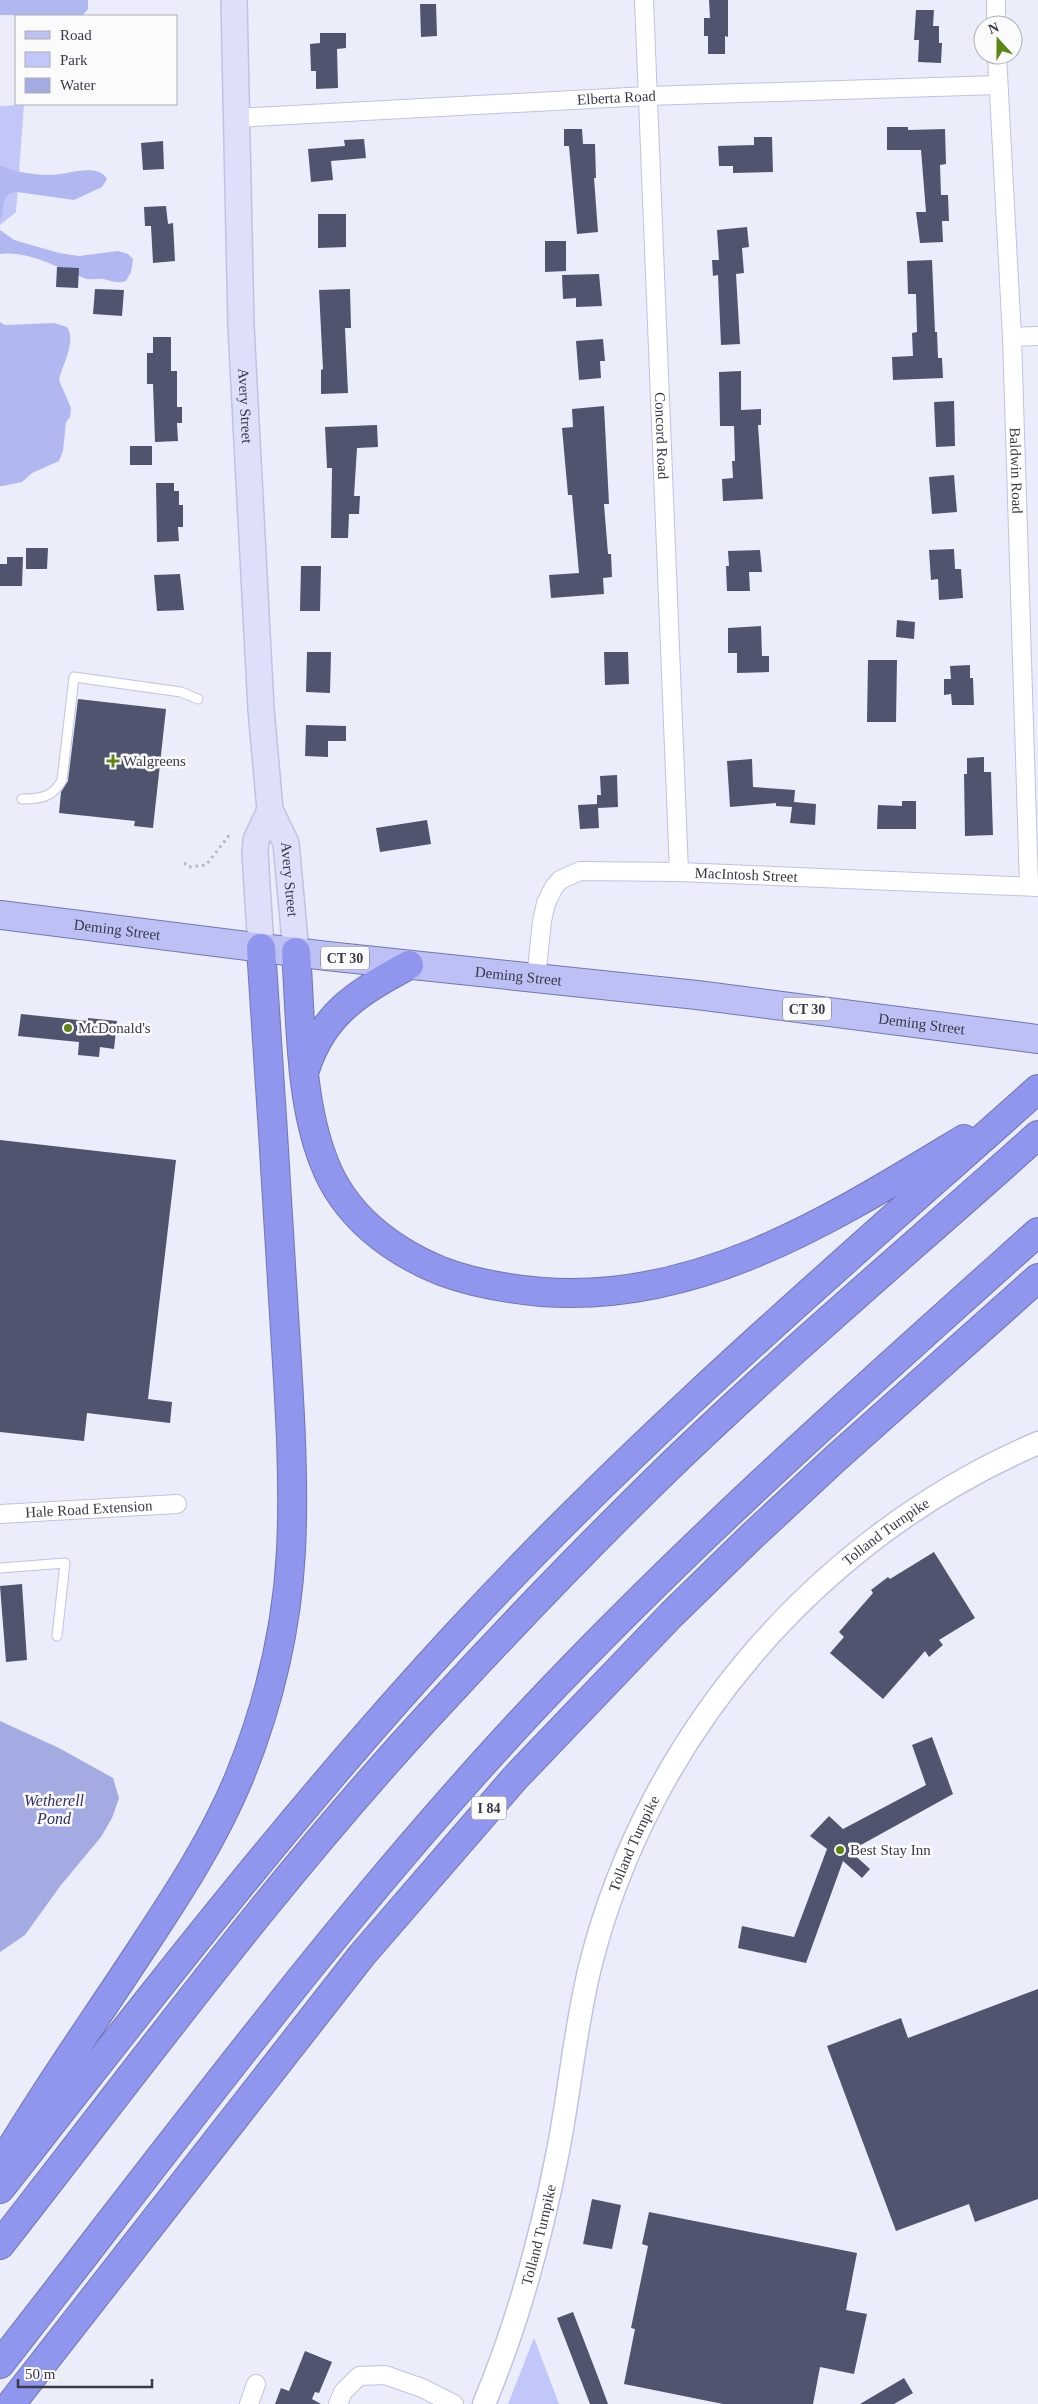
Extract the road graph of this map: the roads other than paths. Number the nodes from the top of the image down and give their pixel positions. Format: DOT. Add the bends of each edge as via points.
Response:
graph roads {
  1 [pos="234,0"];
  2 [pos="644,0"];
  3 [pos="996,0"];
  4 [pos="996,15"];
  5 [pos="997,65"];
  6 [pos="998,85"];
  7 [pos="647,96"];
  8 [pos="235,118"];
  9 [pos="1038,336"];
  10 [pos="1012,337"];
  11 [pos="198,699"];
  12 [pos="22,798"];
  13 [pos="270,810"];
  14 [pos="679,872"];
  15 [pos="1034,886"];
  16 [pos="0,914"];
  17 [pos="261,948"];
  18 [pos="296,952"];
  19 [pos="409,965"];
  20 [pos="536,978"];
  21 [pos="1038,1039"];
  22 [pos="305,1070"];
  23 [pos="1030,1096"];
  24 [pos="1038,1135"];
  25 [pos="1038,1232"];
  26 [pos="1038,1278"];
  27 [pos="1038,1443"];
  28 [pos="177,1504"];
  29 [pos="0,1514"];
  30 [pos="0,1568"];
  31 [pos="57,1636"];
  32 [pos="0,2166"];
  33 [pos="0,2189"];
  34 [pos="0,2245"];
  35 [pos="0,2364"];
  36 [pos="256,2384"];
  37 [pos="11,2404"];
  38 [pos="249,2404"];
  39 [pos="338,2404"];
  40 [pos="454,2404"];
  41 [pos="484,2404"];
  1 -- 8 [label="main road, Avery Street"];
  2 -- 7 [label="street, Concord Road"];
  3 -- 4 [label="street"];
  5 -- 6 [label="street, Baldwin Road"];
  6 -- 7 [label="street, Elberta Road"];
  6 -- 10 [label="street, Baldwin Road"];
  7 -- 8 [label="street, Elberta Road"];
  7 -- 14 [label="street, Concord Road"];
  8 -- 13 [label="main road, Avery Street" via="244,376 261,709"];
  9 -- 10 [label="street"];
  10 -- 15 [label="street, Baldwin Road"];
  11 -- 12 [label="lane" via="181,692 74,677 62,780 57,789 46,796"];
  13 -- 17 [label="main road, Avery Street" via="256,840 255,853"];
  13 -- 18 [label="main road, Avery Street" via="286,843"];
  14 -- 15 [label="street, MacIntosh Street"];
  14 -- 20 [label="street, MacIntosh Street" via="589,870 560,880 546,903"];
  16 -- 17 [label="main road, Deming Street / CT 30"];
  17 -- 18 [label="main road, Deming Street / CT 30"];
  17 -- 32 [label="highway" via="292,1511 287,1593 271,1682 239,1778 206,1846 179,1893 35,2107"];
  18 -- 19 [label="main road, Deming Street / CT 30"];
  18 -- 22 [label="highway"];
  19 -- 20 [label="main road, Deming Street / CT 30"];
  19 -- 22 [label="highway" via="338,1010 319,1036"];
  20 -- 21 [label="main road, Deming Street / CT 30" via="697,995"];
  22 -- 23 [label="highway" via="313,1125 324,1163 344,1197 372,1231 407,1255 449,1274 500,1287 552,1293 605,1292 654,1285 707,1272 763,1250 855,1205"];
  23 -- 33 [label="highway" via="681,1410 577,1510 462,1629 290,1823"];
  24 -- 34 [label="highway" via="670,1467 600,1535 449,1694 265,1907"];
  25 -- 35 [label="highway" via="734,1507 520,1723 324,1950"];
  26 -- 37 [label="highway, I 84" via="769,1520 672,1614 515,1778 362,1955"];
  27 -- 41 [label="street, Tolland Turnpike" via="937,1494 868,1542 800,1602 730,1681 677,1758 636,1838 614,1890 590,1966 537,2247 517,2317"];
  28 -- 29 [label="street, Hale Road Extension"];
  30 -- 31 [label="lane" via="65,1564"];
  36 -- 38 [label="street"];
  39 -- 40 [label="street" via="343,2392 359,2376 385,2375"];
}
